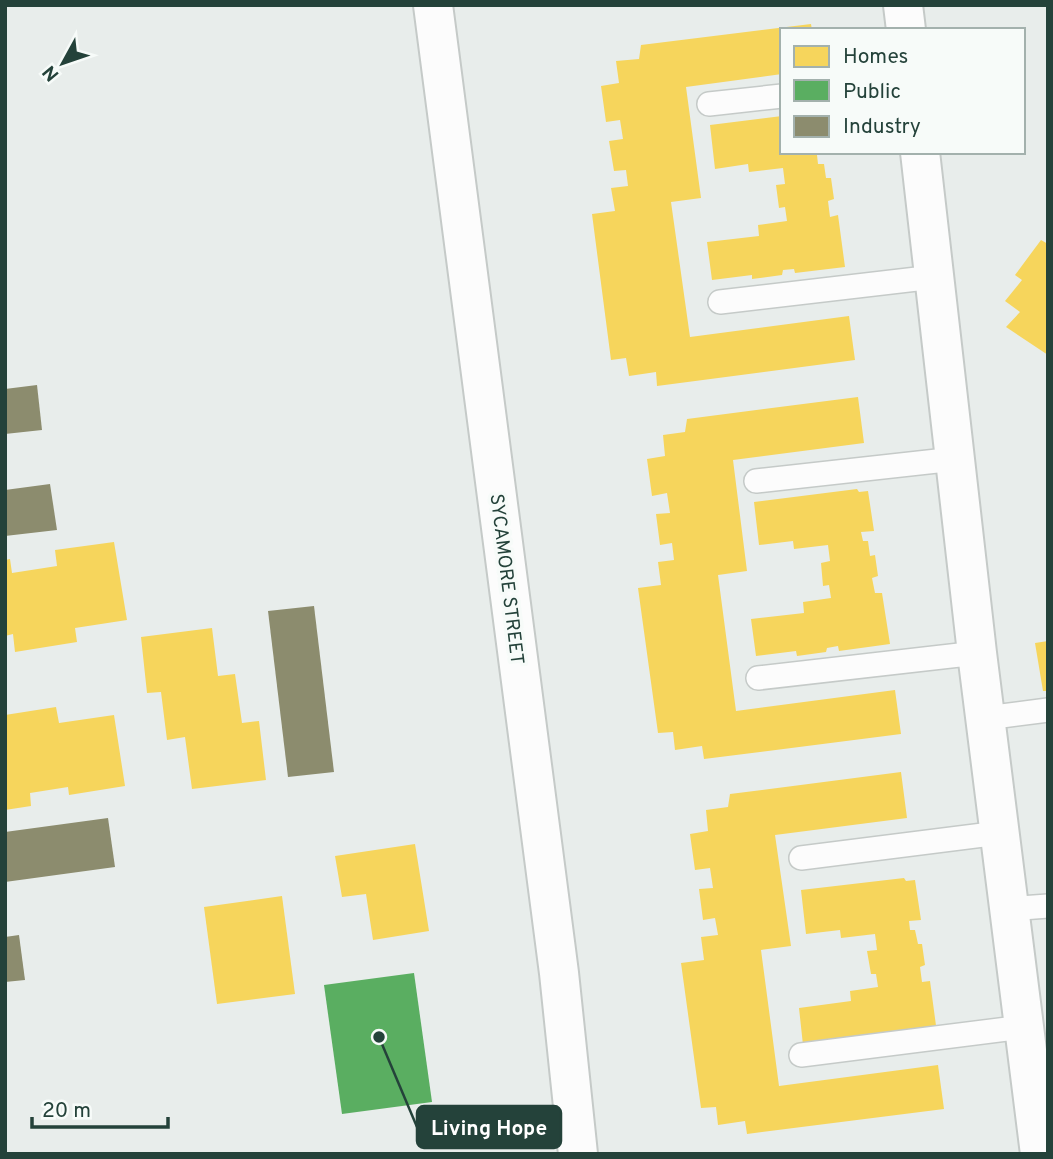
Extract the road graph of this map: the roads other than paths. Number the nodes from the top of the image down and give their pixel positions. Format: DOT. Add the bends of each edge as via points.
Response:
graph roads {
  1 [pos="433,5"];
  2 [pos="903,5"];
  3 [pos="906,28"];
  4 [pos="780,96"];
  5 [pos="709,104"];
  6 [pos="920,154"];
  7 [pos="933,277"];
  8 [pos="720,302"];
  9 [pos="955,458"];
  10 [pos="756,481"];
  11 [pos="977,653"];
  12 [pos="758,678"];
  13 [pos="1048,710"];
  14 [pos="986,718"];
  15 [pos="999,834"];
  16 [pos="801,858"];
  17 [pos="1048,906"];
  18 [pos="1008,909"];
  19 [pos="1023,1027"];
  20 [pos="801,1055"];
  21 [pos="1040,1102"];
  22 [pos="578,1154"];
  23 [pos="1040,1154"];
  1 -- 22 [label="street, SYCAMORE STREET" via="559,974"];
  2 -- 3 [label="street"];
  4 -- 5 [label="lane"];
  6 -- 7 [label="street"];
  7 -- 8 [label="lane"];
  7 -- 9 [label="street"];
  9 -- 10 [label="lane"];
  9 -- 11 [label="street"];
  11 -- 12 [label="lane"];
  11 -- 14 [label="street"];
  13 -- 14 [label="lane"];
  14 -- 15 [label="street"];
  15 -- 16 [label="lane"];
  15 -- 18 [label="street"];
  17 -- 18 [label="lane"];
  18 -- 19 [label="street"];
  19 -- 20 [label="lane"];
  19 -- 21 [label="street"];
  21 -- 23 [label="street"];
}
